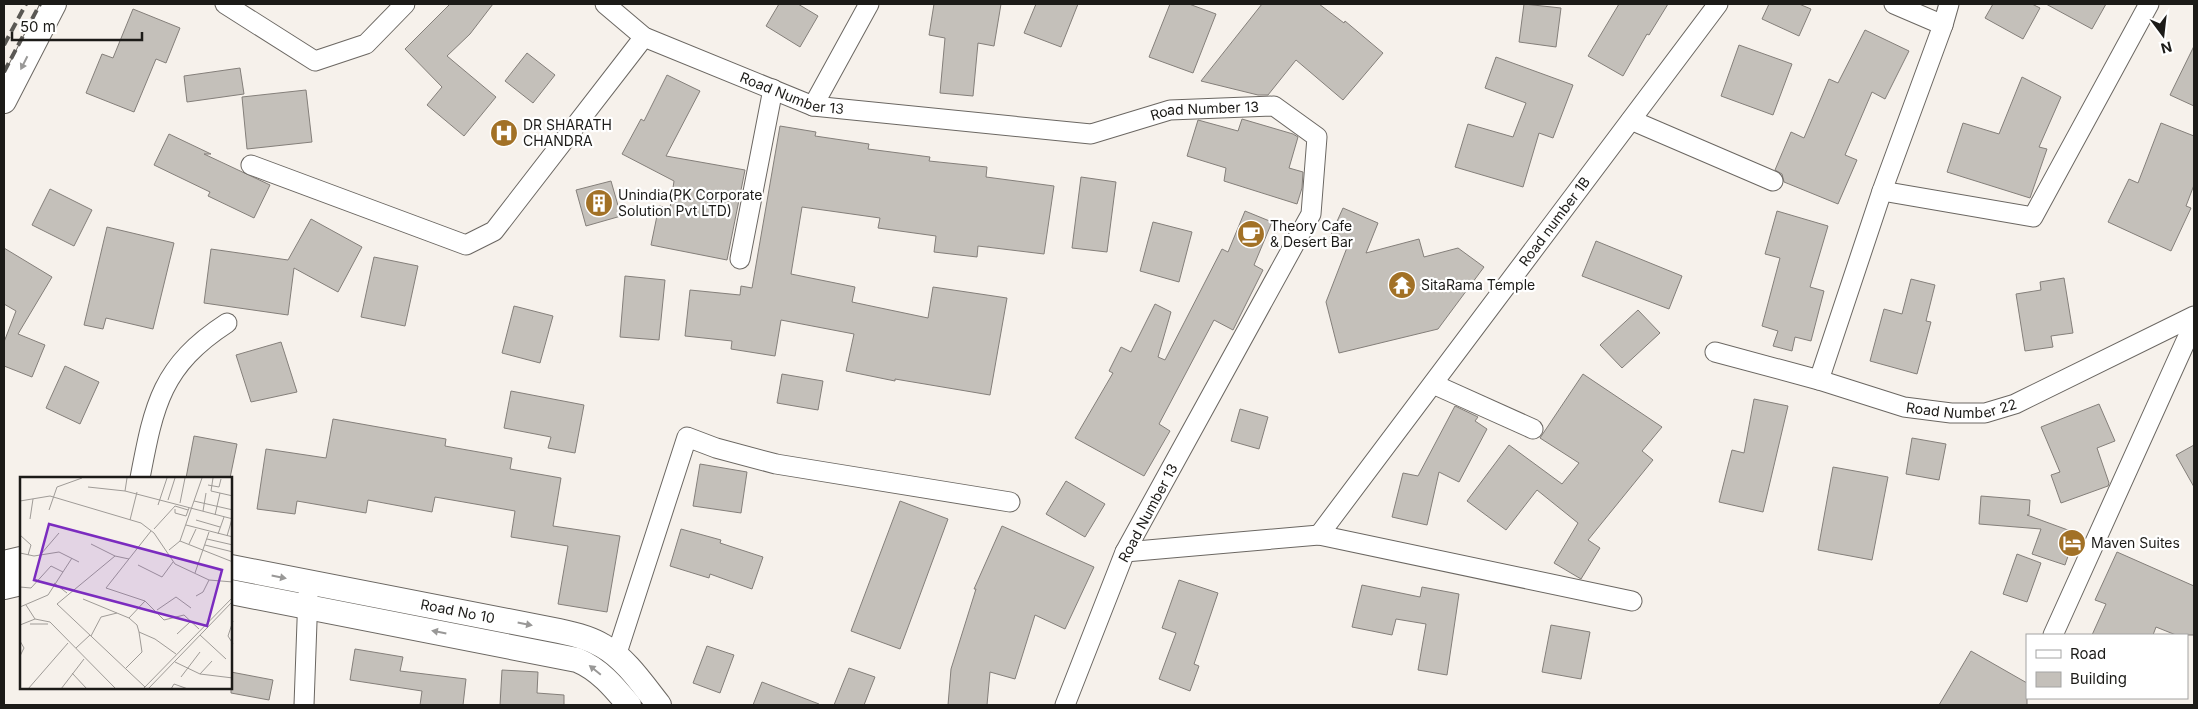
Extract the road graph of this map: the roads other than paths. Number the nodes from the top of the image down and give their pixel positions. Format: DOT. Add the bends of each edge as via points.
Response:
graph roads {
  1 [pos="54,4"];
  2 [pos="226,4"];
  3 [pos="405,4"];
  4 [pos="605,4"];
  5 [pos="869,4"];
  6 [pos="1718,4"];
  7 [pos="1894,4"];
  8 [pos="1949,4"];
  9 [pos="2149,4"];
  10 [pos="1943,25"];
  11 [pos="644,37"];
  12 [pos="773,89"];
  13 [pos="4,101"];
  14 [pos="813,106"];
  15 [pos="1631,120"];
  16 [pos="251,165"];
  17 [pos="1773,182"];
  18 [pos="1882,191"];
  19 [pos="740,260"];
  20 [pos="2194,316"];
  21 [pos="227,323"];
  22 [pos="2194,323"];
  23 [pos="1715,352"];
  24 [pos="1819,380"];
  25 [pos="1433,384"];
  26 [pos="1534,429"];
  27 [pos="140,477"];
  28 [pos="1010,502"];
  29 [pos="1319,535"];
  30 [pos="1125,552"];
  31 [pos="20,559"];
  32 [pos="4,563"];
  33 [pos="232,568"];
  34 [pos="309,582"];
  35 [pos="20,583"];
  36 [pos="4,587"];
  37 [pos="232,592"];
  38 [pos="1632,601"];
  39 [pos="308,606"];
  40 [pos="2053,634"];
  41 [pos="616,656"];
  42 [pos="304,705"];
  43 [pos="629,705"];
  44 [pos="658,705"];
  45 [pos="1065,705"];
  1 -- 13 [label="main road, one-way"];
  2 -- 3 [label="street" via="315,61 366,44"];
  4 -- 11 [label="street, Road Number 13"];
  5 -- 14 [label="street"];
  6 -- 15 [label="street, Road number 1B"];
  7 -- 10 [label="street"];
  8 -- 10 [label="street"];
  9 -- 18 [label="street" via="2033,217"];
  10 -- 18 [label="street"];
  11 -- 12 [label="street, Road Number 13"];
  11 -- 16 [label="street" via="494,231 466,245"];
  12 -- 14 [label="street, Road Number 13"];
  12 -- 19 [label="street"];
  14 -- 30 [label="street, Road Number 13" via="1090,134 1170,110 1274,106 1317,137 1311,214"];
  15 -- 17 [label="street"];
  15 -- 25 [label="street, Road number 1B"];
  18 -- 24 [label="street"];
  20 -- 24 [label="street, Road Number 22" via="2015,404 1985,413 1951,413 1904,407"];
  21 -- 27 [label="street" via="203,338 171,374 158,398"];
  22 -- 40 [label="street"];
  23 -- 24 [label="street, Road Number 22"];
  25 -- 26 [label="street"];
  25 -- 29 [label="street, Road number 1B"];
  28 -- 41 [label="street" via="776,464 687,437"];
  29 -- 30 [label="street"];
  29 -- 38 [label="street"];
  30 -- 45 [label="street, Road Number 13"];
  31 -- 32 [label="main road"];
  33 -- 34 [label="main road, Road No 10, one-way"];
  34 -- 39 [label="street"];
  34 -- 41 [label="main road, Road No 10, one-way" via="559,631 604,646"];
  35 -- 36 [label="main road"];
  37 -- 39 [label="main road, Road No 10"];
  39 -- 42 [label="street"];
  43 -- 39 [label="main road, Road No 10, one-way" via="600,673 577,660"];
  41 -- 44 [label="main road, Road No 10"];
}
